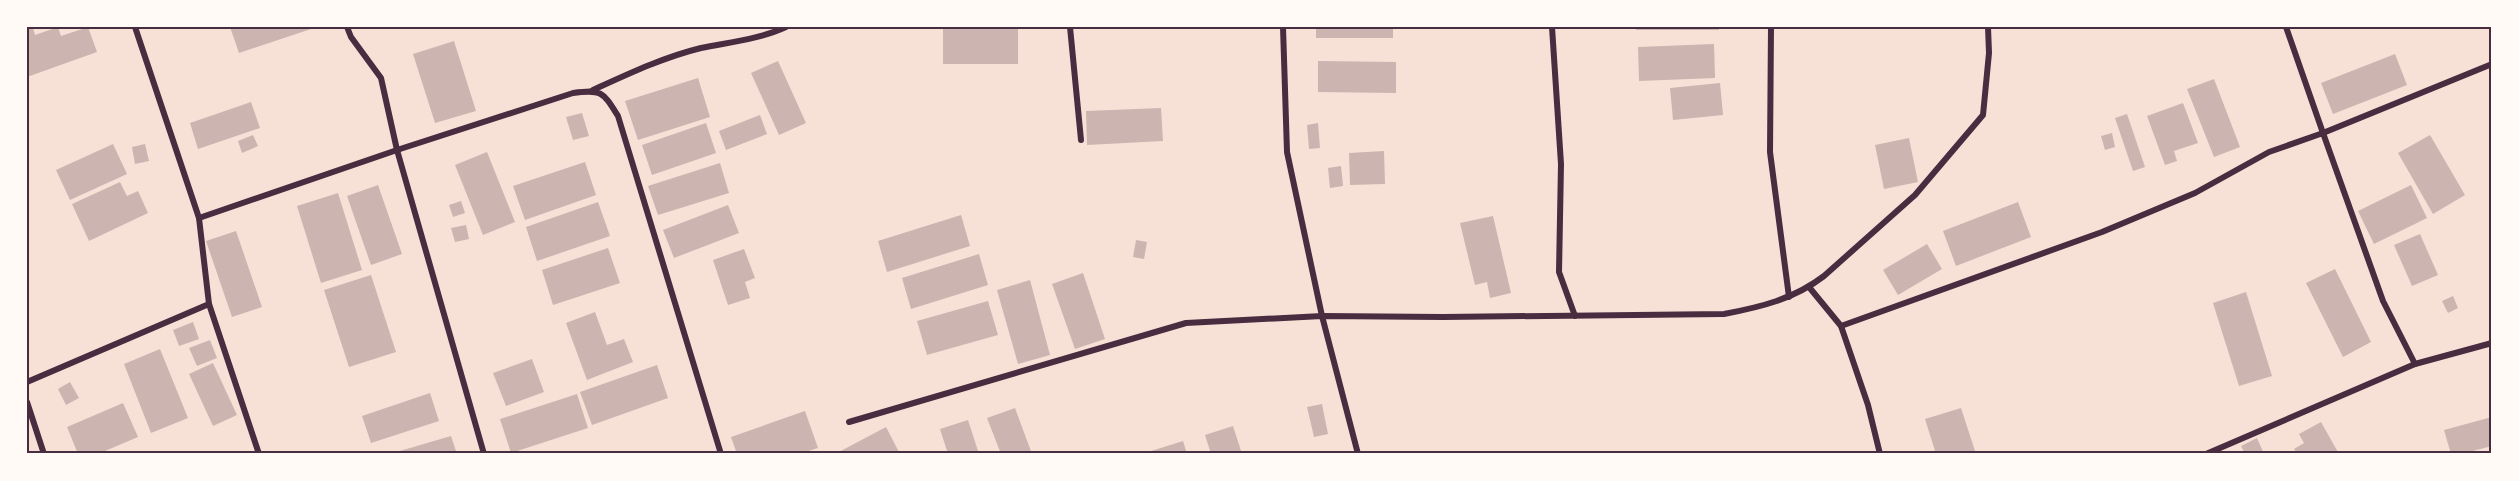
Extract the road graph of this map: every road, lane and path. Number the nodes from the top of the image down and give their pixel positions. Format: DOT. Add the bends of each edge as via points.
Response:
graph roads {
  1 [pos="135,27"];
  2 [pos="347,27"];
  3 [pos="786,27"];
  4 [pos="1070,27"];
  5 [pos="1282,27"];
  6 [pos="1552,27"];
  7 [pos="1771,27"];
  8 [pos="1988,27"];
  9 [pos="2286,27"];
  10 [pos="2492,64"];
  11 [pos="593,90"];
  12 [pos="2324,133"];
  13 [pos="1081,140"];
  14 [pos="397,150"];
  15 [pos="199,218"];
  16 [pos="1809,287"];
  17 [pos="1789,297"];
  18 [pos="209,304"];
  19 [pos="1322,316"];
  20 [pos="1575,316"];
  21 [pos="1841,326"];
  22 [pos="2492,343"];
  23 [pos="2415,364"];
  24 [pos="27,381"];
  25 [pos="27,402"];
  26 [pos="849,422"];
  27 [pos="44,454"];
  28 [pos="259,454"];
  29 [pos="484,454"];
  30 [pos="721,454"];
  31 [pos="1358,454"];
  32 [pos="1880,454"];
  33 [pos="2206,454"];
  1 -- 15 [label="street"];
  2 -- 14 [label="street" via="381,78"];
  3 -- 11 [label="street" via="650,65"];
  4 -- 13 [label="street"];
  5 -- 19 [label="street" via="1287,152"];
  6 -- 20 [label="street" via="1560,164 1559,272"];
  7 -- 17 [label="street" via="1770,152"];
  8 -- 16 [label="street" via="1983,115 1915,195"];
  9 -- 12 [label="street"];
  10 -- 12 [label="street"];
  11 -- 14 [label="street"];
  11 -- 30 [label="street" via="606,97 618,116"];
  12 -- 21 [label="street" via="2269,152 2195,193 2102,232"];
  12 -- 23 [label="street" via="2383,301"];
  14 -- 15 [label="street"];
  14 -- 29 [label="street"];
  15 -- 18 [label="street"];
  16 -- 17 [label="street"];
  16 -- 21 [label="street"];
  17 -- 20 [label="street" via="1724,314"];
  18 -- 24 [label="street"];
  18 -- 28 [label="street"];
  19 -- 20 [label="street"];
  19 -- 26 [label="street" via="1186,323"];
  19 -- 31 [label="street"];
  21 -- 32 [label="street"];
  22 -- 23 [label="street"];
  23 -- 33 [label="street"];
  25 -- 27 [label="street"];
}
